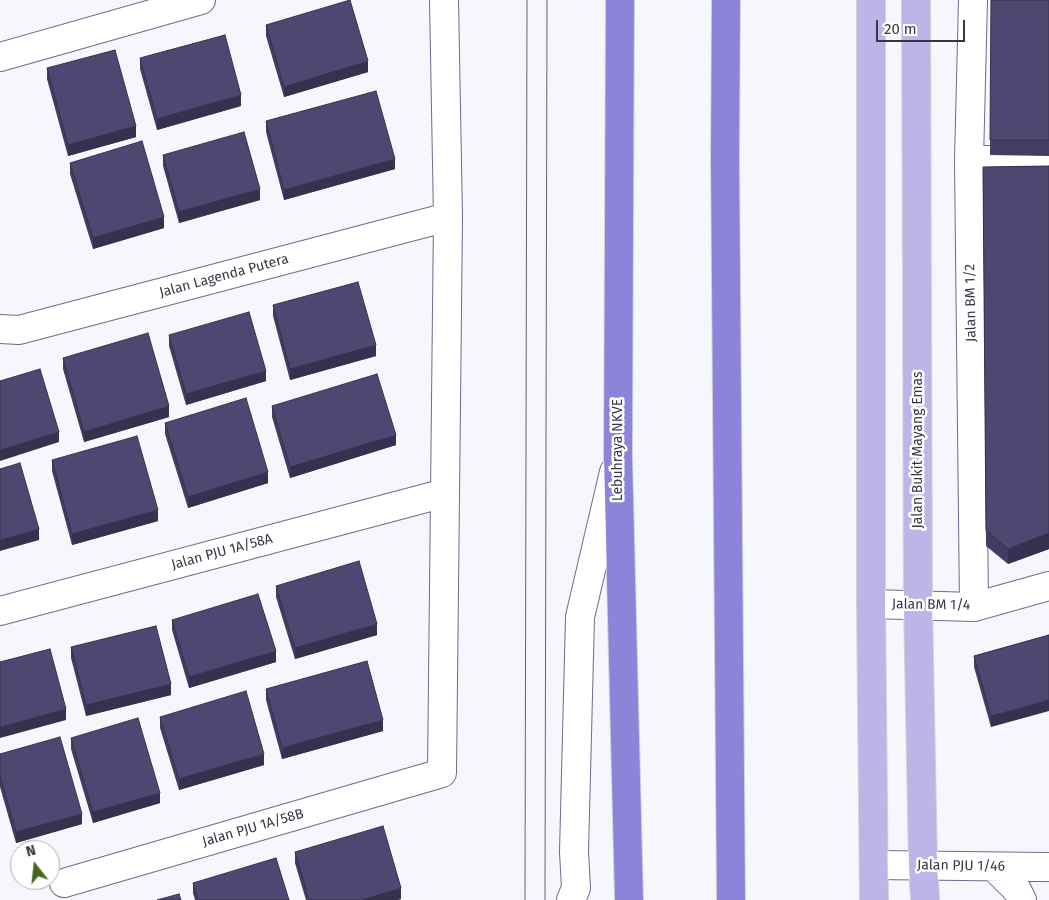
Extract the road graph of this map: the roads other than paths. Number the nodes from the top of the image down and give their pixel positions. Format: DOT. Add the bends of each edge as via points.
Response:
graph roads {
  1 [pos="201,0"];
  2 [pos="444,0"];
  3 [pos="620,0"];
  4 [pos="726,0"];
  5 [pos="872,0"];
  6 [pos="916,0"];
  7 [pos="973,0"];
  8 [pos="0,57"];
  9 [pos="969,160"];
  10 [pos="1049,160"];
  11 [pos="448,217"];
  12 [pos="0,329"];
  13 [pos="618,456"];
  14 [pos="445,493"];
  15 [pos="1049,586"];
  16 [pos="871,604"];
  17 [pos="918,605"];
  18 [pos="974,607"];
  19 [pos="0,611"];
  20 [pos="874,864"];
  21 [pos="923,865"];
  22 [pos="1049,867"];
  23 [pos="994,868"];
  24 [pos="64,883"];
  25 [pos="571,900"];
  26 [pos="628,900"];
  27 [pos="731,900"];
  28 [pos="874,900"];
  29 [pos="925,900"];
  30 [pos="1022,900"];
  1 -- 8 [label="street"];
  2 -- 11 [label="street"];
  3 -- 13 [label="highway, Lebuhraya NKVE"];
  4 -- 27 [label="highway"];
  5 -- 16 [label="main road"];
  6 -- 17 [label="main road, Jalan Bukit Mayang Emas"];
  7 -- 9 [label="street, Jalan BM 1/2"];
  9 -- 10 [label="street"];
  9 -- 18 [label="street, Jalan BM 1/2"];
  11 -- 12 [label="street, Jalan Lagenda Putera" via="19,330"];
  11 -- 14 [label="street"];
  13 -- 25 [label="street" via="580,617 574,852 576,888"];
  13 -- 26 [label="highway, Lebuhraya NKVE"];
  14 -- 19 [label="street, Jalan PJU 1A/58A"];
  14 -- 24 [label="street, Jalan PJU 1A/58B" via="442,773"];
  15 -- 18 [label="street, Jalan BM 1/4"];
  16 -- 17 [label="street, Jalan BM 1/4"];
  16 -- 20 [label="main road"];
  17 -- 18 [label="street, Jalan BM 1/4"];
  17 -- 21 [label="main road, Jalan Bukit Mayang Emas"];
  20 -- 21 [label="street, Jalan PJU 1/46"];
  20 -- 28 [label="main road"];
  21 -- 23 [label="street, Jalan PJU 1/46"];
  21 -- 29 [label="main road, Jalan Bukit Mayang Emas"];
  22 -- 23 [label="street, Jalan PJU 1/46"];
  23 -- 30 [label="street" via="1017,890"];
}
